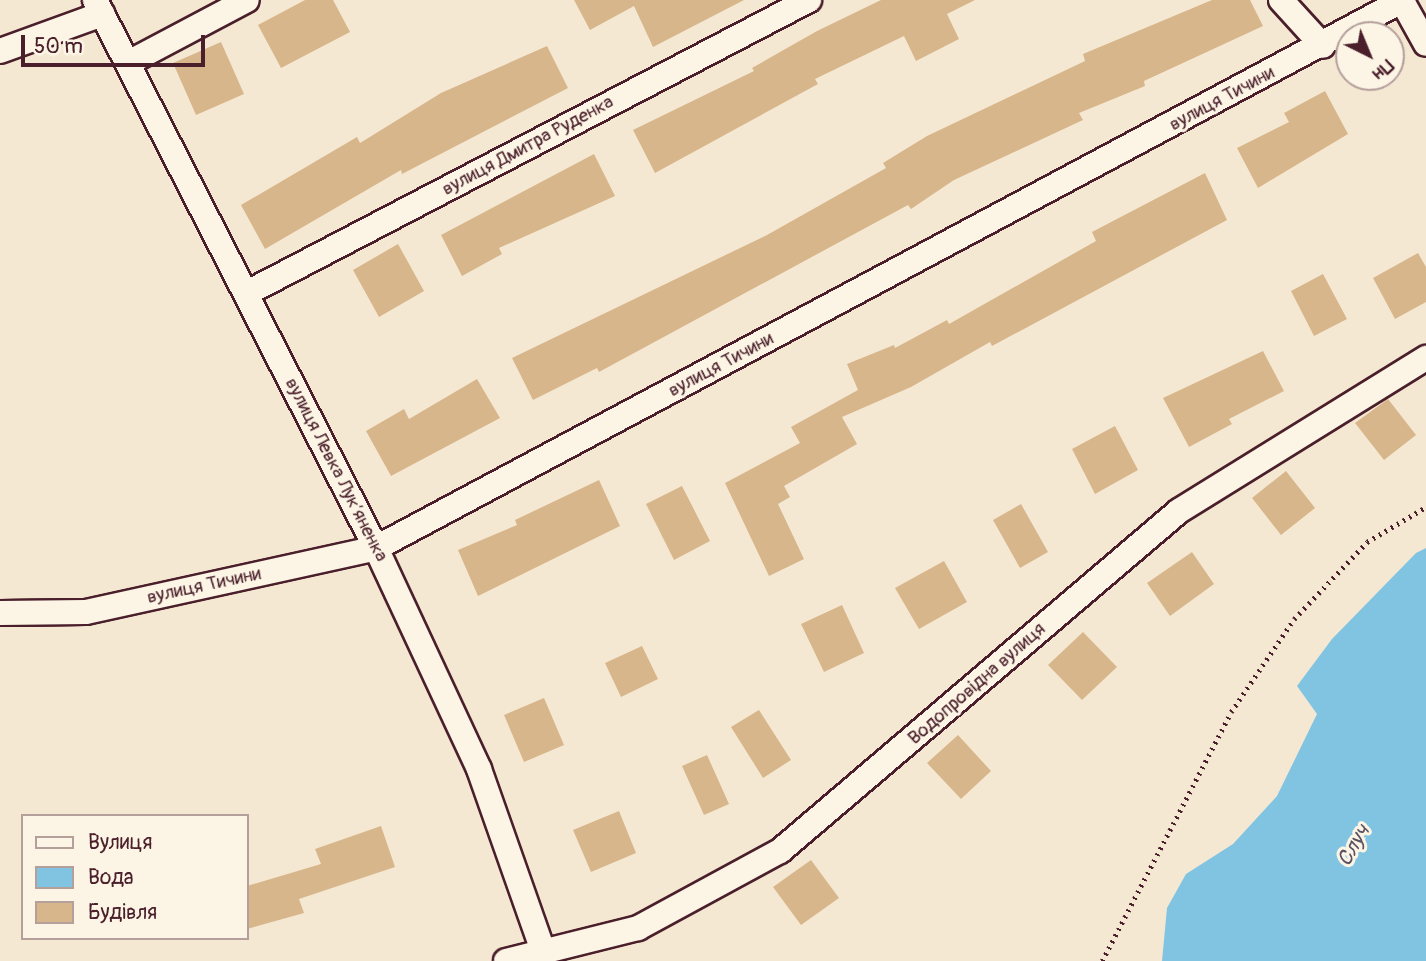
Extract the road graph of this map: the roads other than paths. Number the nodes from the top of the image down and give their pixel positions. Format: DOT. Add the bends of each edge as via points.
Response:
graph roads {
  1 [pos="247,0"];
  2 [pos="809,0"];
  3 [pos="1281,0"];
  4 [pos="1402,1"];
  5 [pos="99,7"];
  6 [pos="1426,44"];
  7 [pos="1323,46"];
  8 [pos="0,51"];
  9 [pos="130,62"];
  10 [pos="247,293"];
  11 [pos="1426,358"];
  12 [pos="376,548"];
  13 [pos="0,612"];
  14 [pos="544,954"];
  15 [pos="506,961"];
  1 -- 9 [label="street"];
  2 -- 10 [label="street, вулиця Дмитра Руденка"];
  3 -- 7 [label="street"];
  4 -- 6 [label="street"];
  4 -- 7 [label="street, вулиця Тичини"];
  5 -- 8 [label="street"];
  5 -- 9 [label="street, вулиця Левка Лукʼяненка"];
  7 -- 12 [label="street, вулиця Тичини"];
  9 -- 10 [label="street, вулиця Левка Лукʼяненка"];
  10 -- 12 [label="street, вулиця Левка Лукʼяненка"];
  11 -- 14 [label="street, Водопровідна вулиця" via="1179,511 780,851 638,928"];
  12 -- 13 [label="street, вулиця Тичини" via="86,612"];
  12 -- 14 [label="street, вулиця Левка Лукʼяненка" via="479,768"];
  14 -- 15 [label="street, Водопровідна вулиця"];
}
